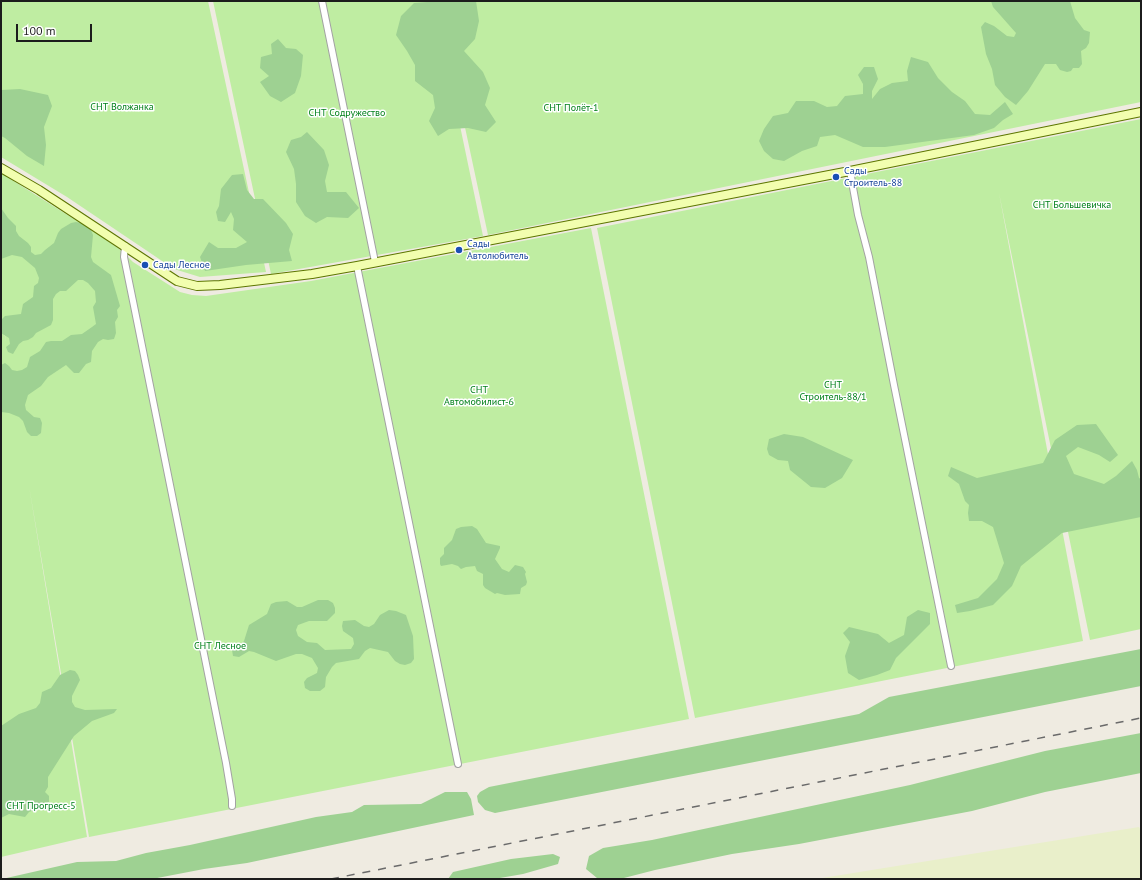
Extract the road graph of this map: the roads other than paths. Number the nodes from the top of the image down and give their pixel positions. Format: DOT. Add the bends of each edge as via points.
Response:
graph roads {
  1 [pos="322,1"];
  2 [pos="1141,112"];
  3 [pos="1,168"];
  4 [pos="850,170"];
  5 [pos="124,246"];
  6 [pos="375,262"];
  7 [pos="357,266"];
  8 [pos="951,666"];
  9 [pos="458,764"];
  10 [pos="232,806"];
  1 -- 6 [label="street"];
  2 -- 4 [label="street"];
  3 -- 5 [label="street"];
  4 -- 6 [label="street"];
  4 -- 8 [label="street"];
  5 -- 7 [label="street" via="177,281 197,286 274,279"];
  5 -- 10 [label="street" via="132,298 226,763"];
  6 -- 7 [label="street"];
  7 -- 9 [label="street"];
}
